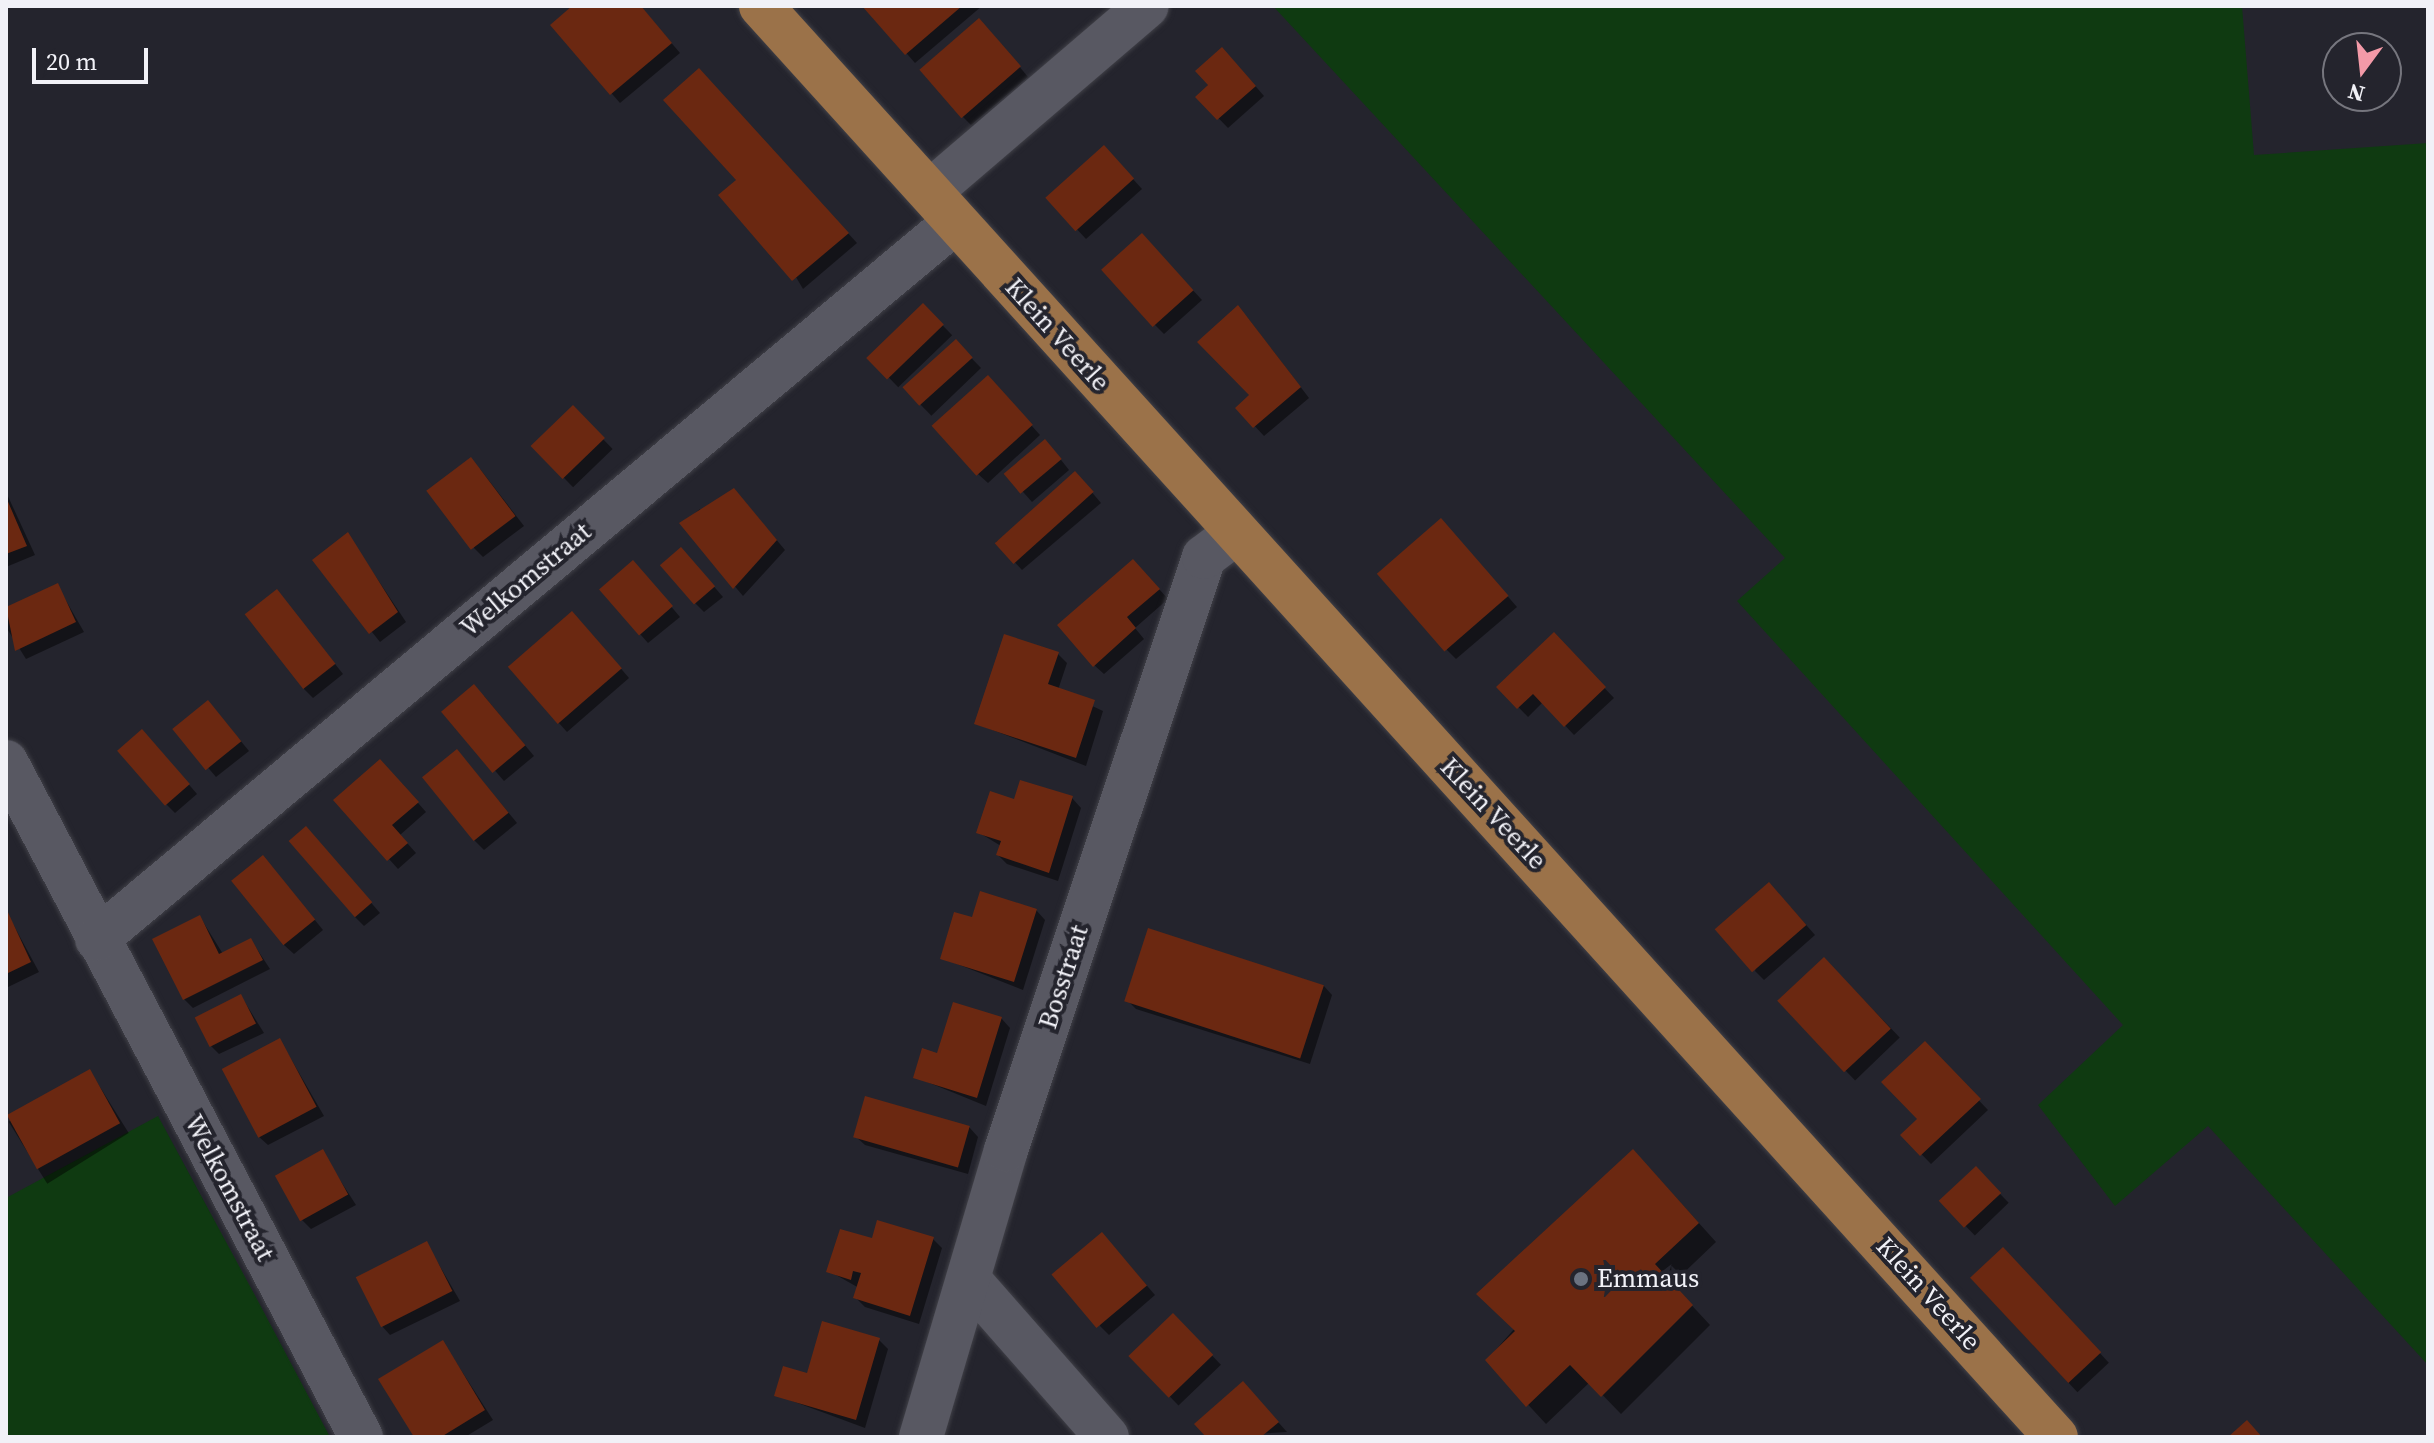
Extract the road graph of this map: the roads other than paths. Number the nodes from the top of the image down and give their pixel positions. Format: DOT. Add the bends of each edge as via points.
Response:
graph roads {
  1 [pos="761,6"];
  2 [pos="1147,6"];
  3 [pos="943,206"];
  4 [pos="1235,534"];
  5 [pos="6,762"];
  6 [pos="97,939"];
  7 [pos="969,1280"];
  8 [pos="361,1437"];
  9 [pos="921,1437"];
  10 [pos="1107,1437"];
  11 [pos="2056,1437"];
  1 -- 3 [label="main road, Klein Veerle"];
  2 -- 3 [label="street"];
  3 -- 4 [label="main road, Klein Veerle"];
  3 -- 6 [label="street, Welkomstraat"];
  4 -- 7 [label="street, Bosstraat" via="1204,557"];
  4 -- 11 [label="main road, Klein Veerle"];
  5 -- 6 [label="street, Welkomstraat"];
  6 -- 8 [label="street, Welkomstraat"];
  7 -- 9 [label="street, Bosstraat"];
  7 -- 10 [label="street"];
}
